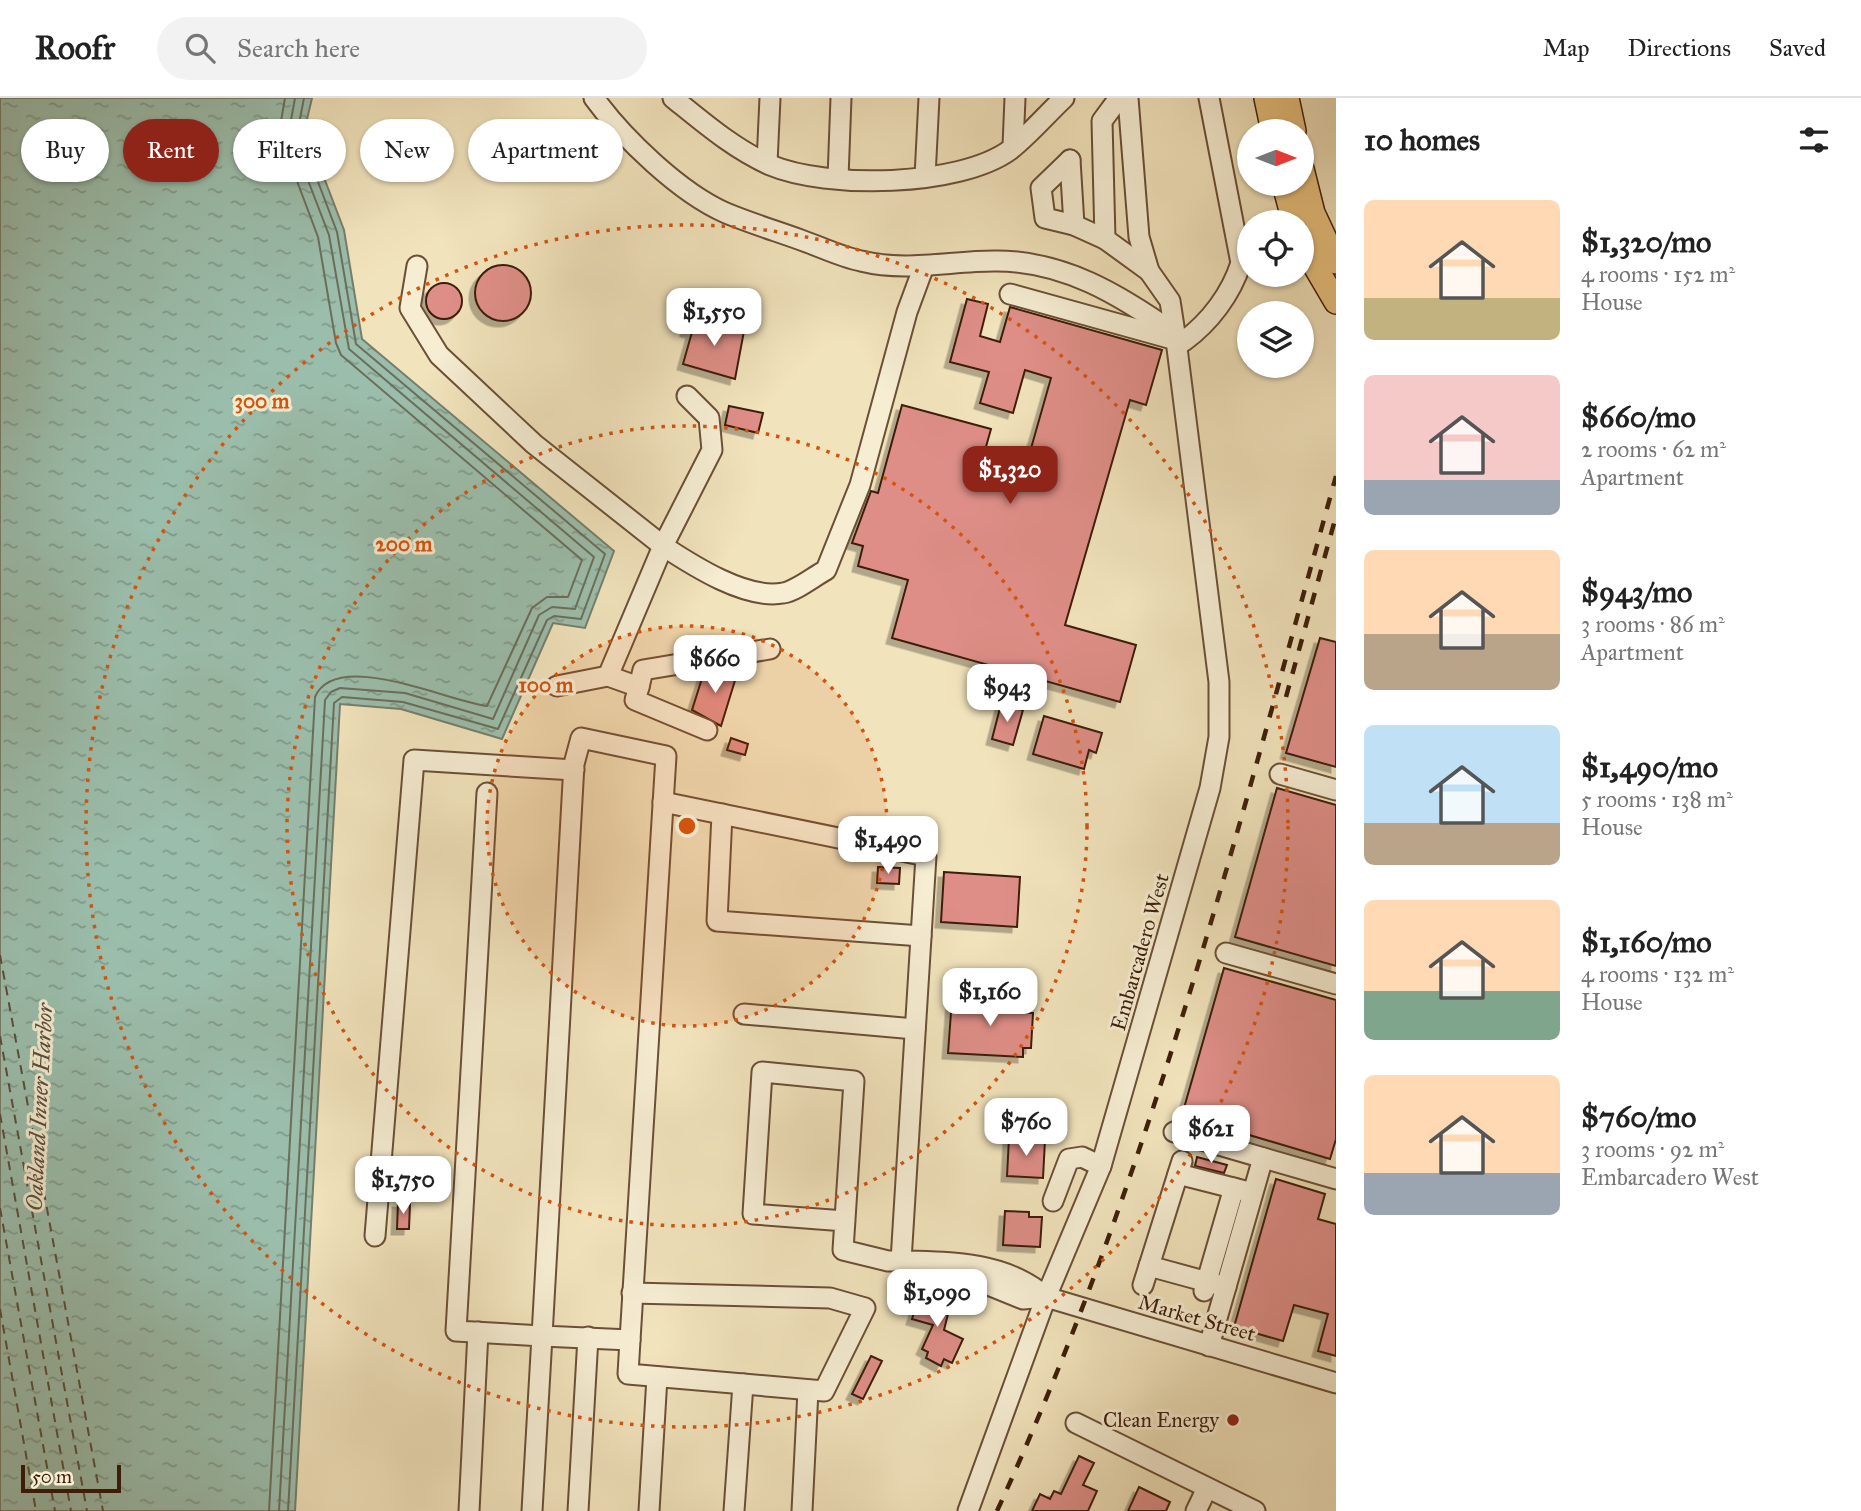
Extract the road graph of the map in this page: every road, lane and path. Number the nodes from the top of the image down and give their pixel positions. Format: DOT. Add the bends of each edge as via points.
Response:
graph roads {
  1 [pos="594,98"];
  2 [pos="673,98"];
  3 [pos="769,98"];
  4 [pos="841,98"];
  5 [pos="929,98"];
  6 [pos="1015,98"];
  7 [pos="1064,98"];
  8 [pos="1119,98"];
  9 [pos="1128,98"];
  10 [pos="1209,98"];
  11 [pos="1266,98"];
  12 [pos="1287,98"];
  13 [pos="1270,119"];
  14 [pos="1291,119"];
  15 [pos="1013,146"];
  16 [pos="767,163"];
  17 [pos="925,177"];
  18 [pos="838,178"];
  19 [pos="1309,196"];
  20 [pos="1074,225"];
  21 [pos="1105,239"];
  22 [pos="1336,262"];
  23 [pos="1314,264"];
  24 [pos="417,266"];
  25 [pos="924,266"];
  26 [pos="1149,271"];
  27 [pos="1010,294"];
  28 [pos="1336,302"];
  29 [pos="1175,337"];
  30 [pos="687,396"];
  31 [pos="663,546"];
  32 [pos="770,649"];
  33 [pos="608,676"];
  34 [pos="557,686"];
  35 [pos="639,687"];
  36 [pos="707,730"];
  37 [pos="574,770"];
  38 [pos="1280,774"];
  39 [pos="1336,790"];
  40 [pos="487,793"];
  41 [pos="663,803"];
  42 [pos="722,814"];
  43 [pos="921,936"];
  44 [pos="1226,953"];
  45 [pos="1336,984"];
  46 [pos="744,1014"];
  47 [pos="915,1029"];
  48 [pos="1174,1132"];
  49 [pos="1263,1158"];
  50 [pos="1101,1166"];
  51 [pos="1336,1179"];
  52 [pos="1234,1188"];
  53 [pos="1253,1194"];
  54 [pos="1053,1201"];
  55 [pos="845,1221"];
  56 [pos="375,1236"];
  57 [pos="901,1261"];
  58 [pos="1216,1284"];
  59 [pos="632,1293"];
  60 [pos="1046,1297"];
  61 [pos="478,1332"];
  62 [pos="542,1336"];
  63 [pos="588,1338"];
  64 [pos="630,1340"];
  65 [pos="1209,1346"];
  66 [pos="657,1377"];
  67 [pos="1336,1383"];
  68 [pos="743,1384"];
  69 [pos="808,1390"];
  70 [pos="1076,1423"];
  71 [pos="1207,1488"];
  72 [pos="1250,1510"];
  73 [pos="469,1511"];
  74 [pos="531,1511"];
  75 [pos="578,1511"];
  76 [pos="649,1511"];
  77 [pos="734,1511"];
  78 [pos="802,1511"];
  79 [pos="968,1511"];
  80 [pos="1196,1511"];
  1 -- 25 [label="street" via="662,171 723,212 862,262"];
  2 -- 16 [label="street" via="721,137"];
  3 -- 16 [label="street"];
  4 -- 18 [label="street"];
  5 -- 17 [label="street"];
  6 -- 15 [label="street"];
  7 -- 15 [label="street"];
  8 -- 21 [label="street" via="1102,121"];
  9 -- 26 [label="street" via="1139,237"];
  10 -- 29 [label="street" via="1241,263 1210,319 1184,341"];
  11 -- 13 [label="main road"];
  12 -- 14 [label="main road"];
  15 -- 17 [label="street" via="973,167"];
  16 -- 18 [label="street"];
  17 -- 18 [label="street" via="899,182"];
  19 -- 22 [label="main road"];
  20 -- 21 [label="street"];
  21 -- 26 [label="street"];
  23 -- 28 [label="main road"];
  24 -- 31 [label="street" via="410,308 439,355 534,444"];
  25 -- 29 [label="street" via="996,261 1059,269 1134,305"];
  25 -- 31 [label="street" via="860,485 826,570 783,594 750,590 700,571"];
  26 -- 29 [label="street" via="1170,301"];
  27 -- 29 [label="street"];
  29 -- 50 [label="street, Embarcadero West" via="1219,682 1219,737 1210,788"];
  30 -- 31 [label="street" via="709,418 712,450"];
  31 -- 33 [label="street"];
  32 -- 35 [label="street" via="643,670"];
  33 -- 34 [label="street"];
  33 -- 35 [label="street"];
  35 -- 36 [label="street" via="635,700"];
  37 -- 41 [label="street" via="581,738 666,756"];
  37 -- 56 [label="street" via="414,760"];
  37 -- 62 [label="street"];
  38 -- 39 [label="street"];
  40 -- 61 [label="street" via="456,1331"];
  41 -- 42 [label="street"];
  41 -- 59 [label="street"];
  42 -- 43 [label="street" via="926,856"];
  42 -- 43 [label="street" via="717,921"];
  43 -- 47 [label="street"];
  44 -- 45 [label="street"];
  46 -- 47 [label="street"];
  47 -- 57 [label="street"];
  48 -- 49 [label="street"];
  49 -- 51 [label="street"];
  49 -- 53 [label="street"];
  50 -- 54 [label="street" via="1082,1157 1069,1159"];
  50 -- 60 [label="street, Embarcadero West"];
  52 -- 53 [label="street"];
  52 -- 58 [label="street"];
  52 -- 58 [label="street" via="1180,1167 1146,1276 1174,1273 1170,1285 1203,1294"];
  53 -- 58 [label="street"];
  55 -- 55 [label="street" via="854,1081 762,1072 753,1213"];
  55 -- 57 [label="street, Market Street" via="843,1250"];
  57 -- 60 [label="street, Market Street" via="988,1267 1028,1282"];
  58 -- 65 [label="street"];
  59 -- 64 [label="street"];
  59 -- 69 [label="street" via="830,1298 865,1308 824,1391"];
  60 -- 65 [label="street, Market Street"];
  60 -- 79 [label="street, Embarcadero West"];
  61 -- 62 [label="street"];
  61 -- 73 [label="street"];
  62 -- 63 [label="street"];
  62 -- 74 [label="street"];
  63 -- 64 [label="street"];
  63 -- 75 [label="street"];
  64 -- 66 [label="street" via="628,1374"];
  65 -- 67 [label="street, Market Street"];
  66 -- 68 [label="street"];
  66 -- 76 [label="street"];
  68 -- 69 [label="street"];
  68 -- 77 [label="street"];
  69 -- 78 [label="street"];
  70 -- 71 [label="street"];
  71 -- 72 [label="street"];
  71 -- 80 [label="street"];
}
